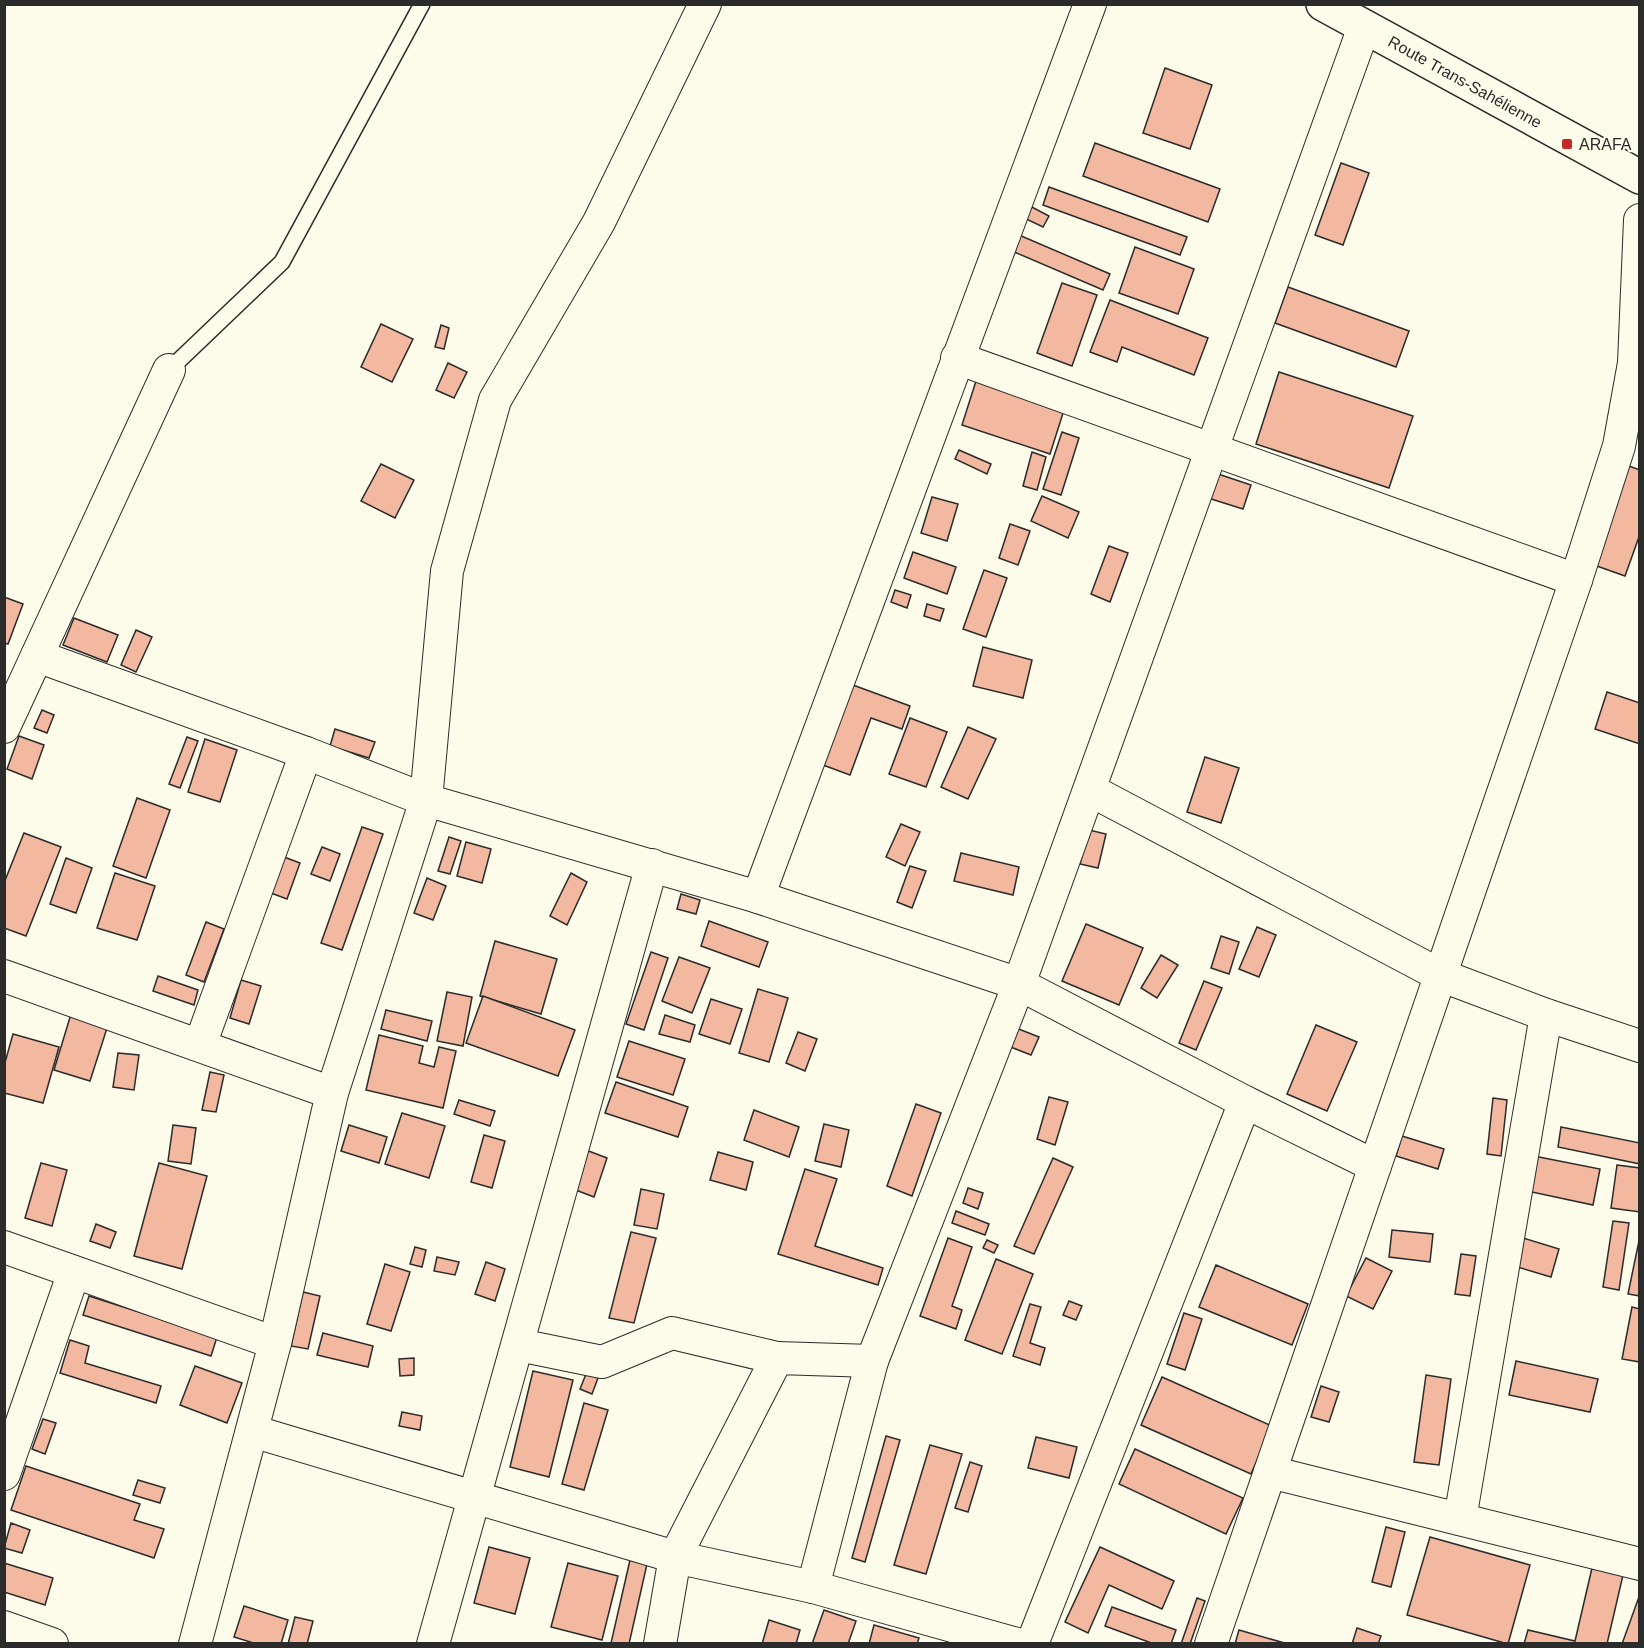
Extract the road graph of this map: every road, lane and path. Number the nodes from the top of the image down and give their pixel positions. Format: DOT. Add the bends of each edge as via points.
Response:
graph roads {
  1 [pos="422,4"];
  2 [pos="705,4"];
  3 [pos="1090,4"];
  4 [pos="1323,4"];
  5 [pos="1364,27"];
  6 [pos="1640,177"];
  7 [pos="1640,220"];
  8 [pos="957,358"];
  9 [pos="169,370"];
  10 [pos="1212,450"];
  11 [pos="1576,580"];
  12 [pos="37,656"];
  13 [pos="4,727"];
  14 [pos="306,753"];
  15 [pos="1090,790"];
  16 [pos="426,800"];
  17 [pos="652,865"];
  18 [pos="758,897"];
  19 [pos="4,975"];
  20 [pos="1440,975"];
  21 [pos="1019,984"];
  22 [pos="1546,1015"];
  23 [pos="200,1045"];
  24 [pos="1640,1047"];
  25 [pos="332,1093"];
  26 [pos="1245,1102"];
  27 [pos="1375,1166"];
  28 [pos="4,1246"];
  29 [pos="74,1272"];
  30 [pos="275,1343"];
  31 [pos="519,1345"];
  32 [pos="777,1358"];
  33 [pos="872,1361"];
  34 [pos="252,1431"];
  35 [pos="1270,1472"];
  36 [pos="4,1474"];
  37 [pos="474,1496"];
  38 [pos="1460,1519"];
  39 [pos="675,1557"];
  40 [pos="1640,1564"];
  41 [pos="813,1587"];
  42 [pos="4,1627"];
  43 [pos="52,1644"];
  44 [pos="195,1644"];
  45 [pos="433,1644"];
  46 [pos="660,1644"];
  47 [pos="1017,1644"];
  48 [pos="1032,1644"];
  49 [pos="1211,1644"];
  1 -- 9 [label="lane" via="282,262"];
  2 -- 16 [label="street" via="599,222 495,400 447,571"];
  3 -- 8 [label="street"];
  4 -- 5 [label="highway, Route Trans-Sahélienne"];
  5 -- 6 [label="highway, Route Trans-Sahélienne"];
  5 -- 10 [label="street"];
  7 -- 11 [label="street" via="1634,363 1619,446"];
  8 -- 10 [label="street"];
  8 -- 18 [label="street"];
  9 -- 12 [label="street"];
  10 -- 11 [label="street"];
  10 -- 15 [label="street"];
  11 -- 20 [label="street"];
  12 -- 13 [label="street"];
  12 -- 14 [label="street"];
  14 -- 16 [label="street"];
  14 -- 23 [label="street"];
  15 -- 20 [label="street"];
  15 -- 21 [label="street"];
  16 -- 17 [label="street"];
  16 -- 25 [label="street"];
  17 -- 18 [label="street"];
  17 -- 31 [label="street"];
  18 -- 21 [label="street"];
  19 -- 23 [label="street"];
  20 -- 22 [label="street"];
  20 -- 27 [label="street"];
  21 -- 26 [label="street"];
  21 -- 33 [label="street"];
  22 -- 24 [label="street"];
  22 -- 38 [label="street"];
  23 -- 25 [label="street"];
  25 -- 30 [label="street"];
  26 -- 27 [label="street"];
  26 -- 48 [label="street"];
  27 -- 35 [label="street"];
  28 -- 29 [label="street"];
  29 -- 30 [label="street"];
  29 -- 36 [label="street"];
  30 -- 34 [label="street"];
  31 -- 32 [label="street" via="602,1362 672,1333"];
  31 -- 37 [label="street"];
  32 -- 33 [label="street"];
  32 -- 39 [label="street"];
  33 -- 41 [label="street"];
  34 -- 37 [label="street"];
  34 -- 44 [label="street"];
  35 -- 38 [label="street"];
  35 -- 49 [label="street"];
  37 -- 39 [label="street"];
  37 -- 45 [label="street"];
  38 -- 40 [label="street"];
  39 -- 41 [label="street"];
  39 -- 46 [label="street"];
  41 -- 47 [label="street"];
  42 -- 43 [label="street"];
}
